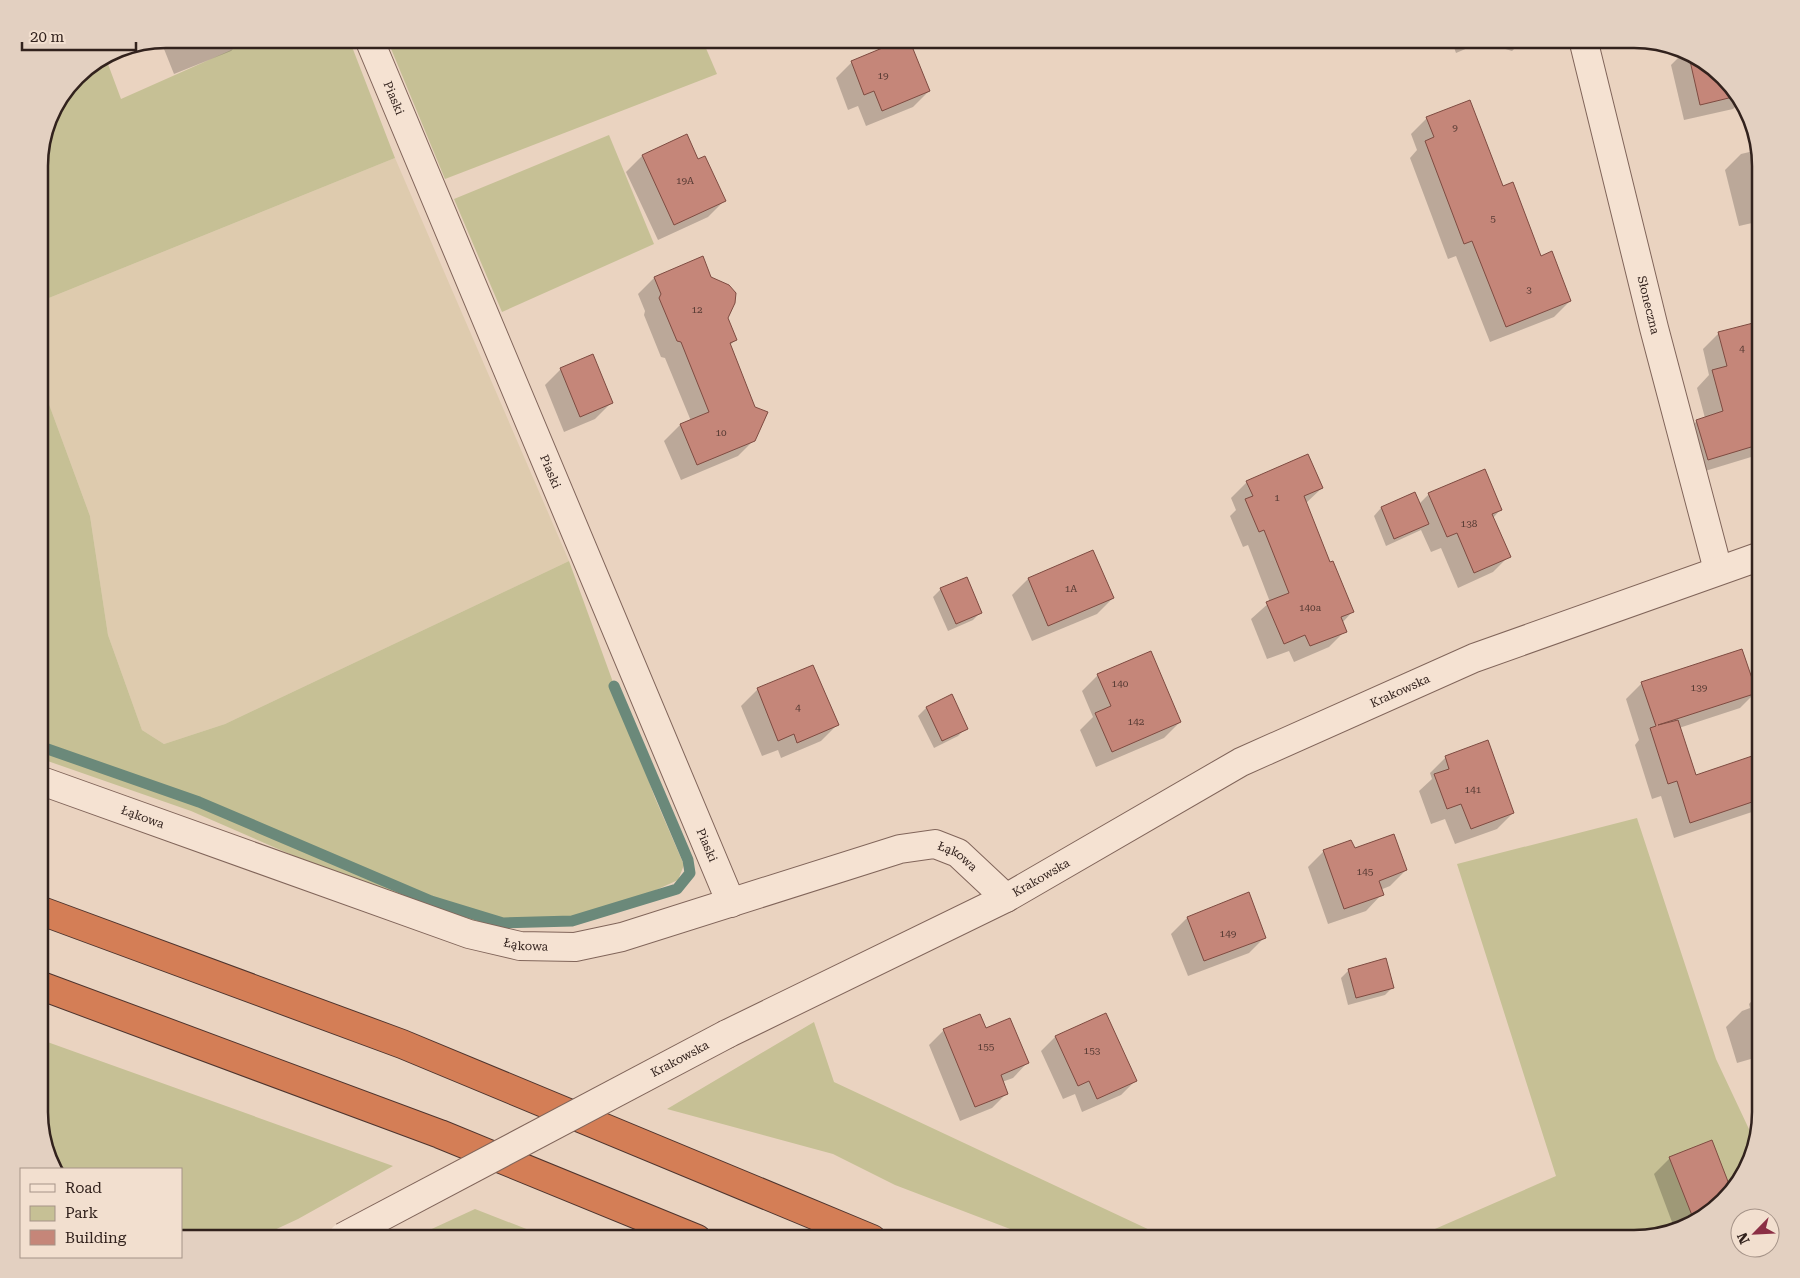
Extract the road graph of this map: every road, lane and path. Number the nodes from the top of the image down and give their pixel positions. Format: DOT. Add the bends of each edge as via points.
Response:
graph roads {
  1 [pos="372,47"];
  2 [pos="1585,47"];
  3 [pos="1752,559"];
  4 [pos="1718,570"];
  5 [pos="48,783"];
  6 [pos="1006,898"];
  7 [pos="731,903"];
  8 [pos="48,913"];
  9 [pos="48,988"];
  10 [pos="356,1230"];
  11 [pos="675,1230"];
  12 [pos="850,1230"];
  1 -- 7 [label="street, Piaski"];
  2 -- 4 [label="street, Słoneczna"];
  3 -- 4 [label="street, Krakowska"];
  4 -- 6 [label="street, Krakowska" via="1474,658 1241,762"];
  5 -- 7 [label="street, Łąkowa" via="469,934 520,946 575,947 622,937"];
  6 -- 7 [label="street, Łąkowa" via="958,853 935,844 900,850"];
  6 -- 10 [label="street, Krakowska, bridge" via="727,1034"];
  8 -- 12 [label="highway" via="402,1044"];
  9 -- 11 [label="highway" via="440,1134"];
}
